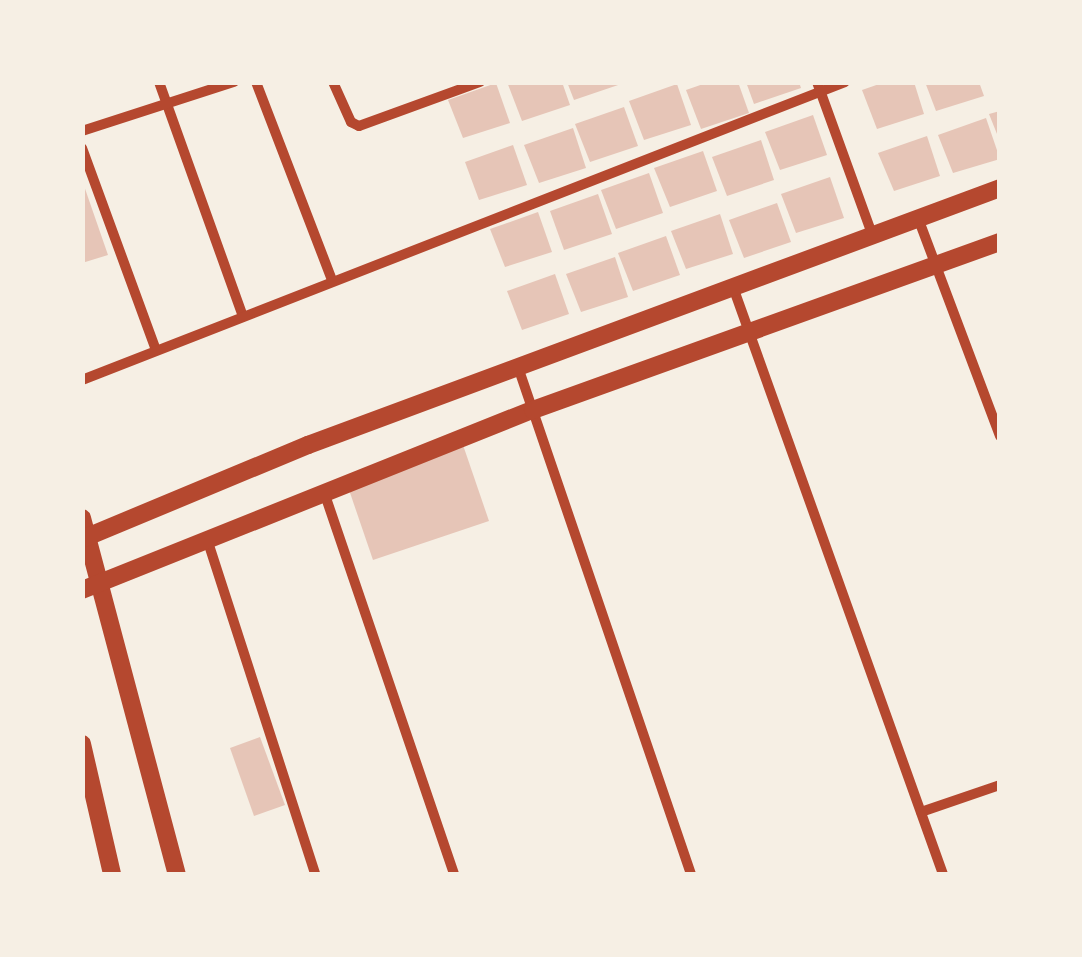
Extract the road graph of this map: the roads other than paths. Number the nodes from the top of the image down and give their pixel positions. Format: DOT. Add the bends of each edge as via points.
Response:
graph roads {
  1 [pos="159,82"];
  2 [pos="234,82"];
  3 [pos="256,82"];
  4 [pos="333,82"];
  5 [pos="844,82"];
  6 [pos="472,84"];
  7 [pos="818,87"];
  8 [pos="166,104"];
  9 [pos="82,131"];
  10 [pos="82,148"];
  11 [pos="1000,188"];
  12 [pos="918,218"];
  13 [pos="873,238"];
  14 [pos="1000,242"];
  15 [pos="936,264"];
  16 [pos="332,280"];
  17 [pos="733,286"];
  18 [pos="243,316"];
  19 [pos="750,332"];
  20 [pos="156,350"];
  21 [pos="518,367"];
  22 [pos="82,380"];
  23 [pos="533,410"];
  24 [pos="1000,436"];
  25 [pos="324,491"];
  26 [pos="82,518"];
  27 [pos="85,538"];
  28 [pos="208,542"];
  29 [pos="103,583"];
  30 [pos="82,590"];
  31 [pos="82,744"];
  32 [pos="1000,784"];
  33 [pos="920,812"];
  34 [pos="108,874"];
  35 [pos="177,874"];
  36 [pos="315,874"];
  37 [pos="454,874"];
  38 [pos="692,874"];
  39 [pos="943,874"];
  1 -- 8 [label="street"];
  2 -- 8 [label="street"];
  3 -- 16 [label="street"];
  4 -- 6 [label="street" via="359,126"];
  5 -- 7 [label="street"];
  7 -- 13 [label="street"];
  7 -- 16 [label="street"];
  8 -- 9 [label="street"];
  8 -- 18 [label="street"];
  10 -- 20 [label="street"];
  11 -- 12 [label="street"];
  12 -- 13 [label="street"];
  12 -- 15 [label="street"];
  13 -- 17 [label="street"];
  14 -- 15 [label="street"];
  15 -- 19 [label="street"];
  15 -- 24 [label="street"];
  16 -- 18 [label="street"];
  17 -- 19 [label="street"];
  17 -- 21 [label="street"];
  18 -- 20 [label="street"];
  19 -- 23 [label="street"];
  19 -- 33 [label="street"];
  20 -- 22 [label="street"];
  21 -- 23 [label="street"];
  21 -- 27 [label="street"];
  23 -- 25 [label="street"];
  23 -- 38 [label="street"];
  25 -- 28 [label="street"];
  25 -- 37 [label="street"];
  26 -- 27 [label="street"];
  27 -- 29 [label="street"];
  28 -- 29 [label="street"];
  28 -- 36 [label="street"];
  29 -- 30 [label="street"];
  29 -- 35 [label="street"];
  31 -- 34 [label="street"];
  32 -- 33 [label="street"];
  33 -- 39 [label="street"];
}
